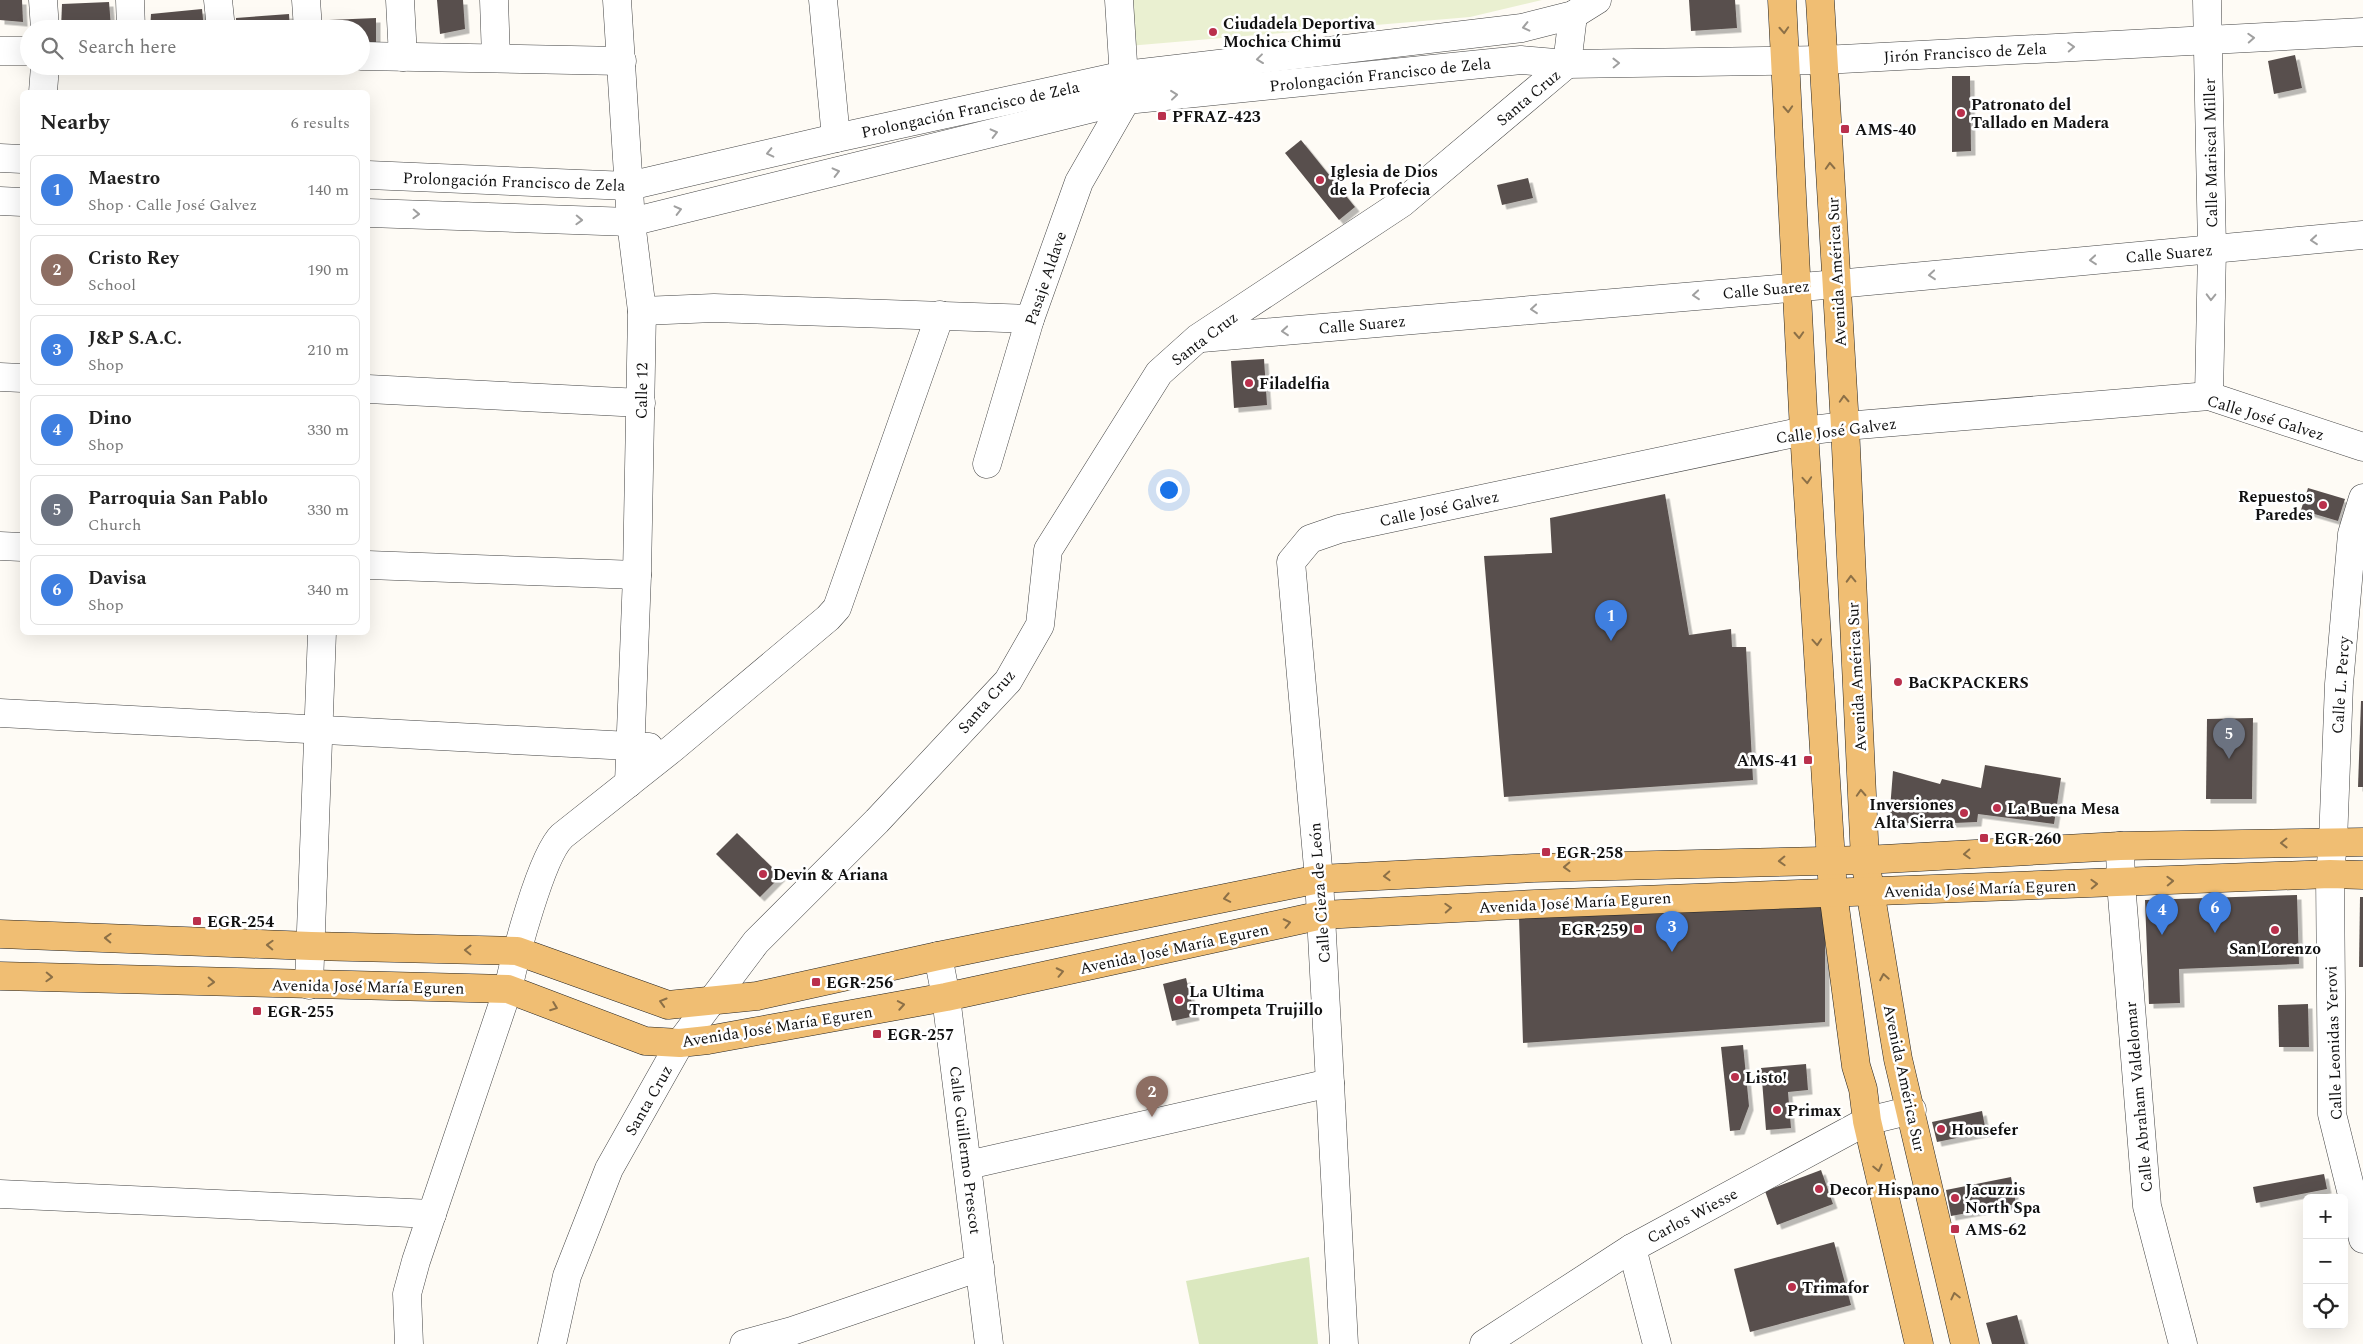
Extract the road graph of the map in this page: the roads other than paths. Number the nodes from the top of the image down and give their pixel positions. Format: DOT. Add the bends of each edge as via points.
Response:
graph roads {
  1 [pos="43,0"];
  2 [pos="130,0"];
  3 [pos="218,0"];
  4 [pos="306,0"];
  5 [pos="400,0"];
  6 [pos="494,0"];
  7 [pos="617,0"];
  8 [pos="824,0"];
  9 [pos="1119,0"];
  10 [pos="1597,0"];
  11 [pos="1782,0"];
  12 [pos="1820,0"];
  13 [pos="2207,0"];
  14 [pos="1573,15"];
  15 [pos="44,20"];
  16 [pos="131,20"];
  17 [pos="220,20"];
  18 [pos="307,20"];
  19 [pos="2363,32"];
  20 [pos="2208,40"];
  21 [pos="0,51"];
  22 [pos="20,51"];
  23 [pos="370,56"];
  24 [pos="403,57"];
  25 [pos="496,58"];
  26 [pos="1786,60"];
  27 [pos="1823,60"];
  28 [pos="622,61"];
  29 [pos="1567,64"];
  30 [pos="44,75"];
  31 [pos="1125,88"];
  32 [pos="43,90"];
  33 [pos="836,138"];
  34 [pos="0,158"];
  35 [pos="20,159"];
  36 [pos="370,175"];
  37 [pos="629,186"];
  38 [pos="0,201"];
  39 [pos="20,202"];
  40 [pos="370,213"];
  41 [pos="631,222"];
  42 [pos="2363,235"];
  43 [pos="2212,249"];
  44 [pos="1837,284"];
  45 [pos="1797,286"];
  46 [pos="642,311"];
  47 [pos="940,315"];
  48 [pos="1030,319"];
  49 [pos="1198,338"];
  50 [pos="0,377"];
  51 [pos="20,378"];
  52 [pos="370,389"];
  53 [pos="2209,396"];
  54 [pos="641,403"];
  55 [pos="1845,426"];
  56 [pos="1804,431"];
  57 [pos="2363,447"];
  58 [pos="987,464"];
  59 [pos="2363,498"];
  60 [pos="1310,539"];
  61 [pos="0,546"];
  62 [pos="20,548"];
  63 [pos="370,565"];
  64 [pos="637,575"];
  65 [pos="322,635"];
  66 [pos="2351,684"];
  67 [pos="1856,694"];
  68 [pos="1821,698"];
  69 [pos="0,713"];
  70 [pos="319,728"];
  71 [pos="632,747"];
  72 [pos="673,748"];
  73 [pos="629,783"];
  74 [pos="2333,842"];
  75 [pos="2363,842"];
  76 [pos="2253,843"];
  77 [pos="2120,846"];
  78 [pos="1831,859"];
  79 [pos="1865,860"];
  80 [pos="1533,868"];
  81 [pos="2330,874"];
  82 [pos="2363,875"];
  83 [pos="2253,878"];
  84 [pos="1319,879"];
  85 [pos="2121,883"];
  86 [pos="1833,892"];
  87 [pos="1870,892"];
  88 [pos="1535,904"];
  89 [pos="1322,915"];
  90 [pos="0,934"];
  91 [pos="312,946"];
  92 [pos="516,951"];
  93 [pos="938,956"];
  94 [pos="0,976"];
  95 [pos="309,985"];
  96 [pos="508,989"];
  97 [pos="946,997"];
  98 [pos="711,1000"];
  99 [pos="680,1043"];
  100 [pos="1330,1083"];
  101 [pos="1912,1110"];
  102 [pos="1867,1121"];
  103 [pos="968,1165"];
  104 [pos="0,1194"];
  105 [pos="432,1214"];
  106 [pos="2363,1239"];
  107 [pos="1632,1248"];
  108 [pos="980,1267"];
  109 [pos="409,1344"];
  110 [pos="552,1344"];
  111 [pos="744,1344"];
  112 [pos="989,1344"];
  113 [pos="1344,1344"];
  114 [pos="1484,1344"];
  115 [pos="1657,1344"];
  116 [pos="1919,1344"];
  117 [pos="1966,1344"];
  118 [pos="2183,1344"];
  1 -- 15 [label="street"];
  2 -- 16 [label="street"];
  3 -- 17 [label="street"];
  4 -- 18 [label="street"];
  5 -- 24 [label="street"];
  6 -- 25 [label="street"];
  7 -- 28 [label="street, Calle 12"];
  8 -- 33 [label="street"];
  9 -- 31 [label="street"];
  10 -- 14 [label="street"];
  11 -- 26 [label="main road, one-way"];
  12 -- 27 [label="main road, Avenida América Sur"];
  13 -- 20 [label="street, Calle Mariscal Miller"];
  14 -- 29 [label="street, Santa Cruz"];
  14 -- 31 [label="street, Prolongación Francisco de Zela, one-way" via="1522,28"];
  20 -- 19 [label="street, Jirón Francisco de Zela, one-way"];
  27 -- 20 [label="street, Jirón Francisco de Zela, one-way"];
  20 -- 43 [label="street, Calle Mariscal Miller"];
  21 -- 22 [label="street"];
  23 -- 24 [label="street"];
  24 -- 25 [label="street"];
  25 -- 28 [label="street"];
  26 -- 27 [label="street, Jirón Francisco de Zela"];
  29 -- 26 [label="street, Jirón Francisco de Zela, one-way"];
  26 -- 45 [label="main road, one-way"];
  44 -- 27 [label="main road, Avenida América Sur, one-way"];
  28 -- 37 [label="street, Calle 12"];
  31 -- 29 [label="street, Prolongación Francisco de Zela, one-way" via="1521,60"];
  29 -- 49 [label="street, Santa Cruz" via="1402,203"];
  30 -- 32 [label="street"];
  31 -- 33 [label="street, Prolongación Francisco de Zela"];
  41 -- 31 [label="street, Prolongación Francisco de Zela, one-way"];
  31 -- 48 [label="street, Pasaje Aldave" via="1079,182"];
  33 -- 37 [label="street, Prolongación Francisco de Zela, one-way"];
  34 -- 35 [label="street"];
  36 -- 37 [label="street, Prolongación Francisco de Zela"];
  37 -- 41 [label="street, Calle 12"];
  38 -- 39 [label="street"];
  40 -- 41 [label="street, Prolongación Francisco de Zela, one-way"];
  41 -- 46 [label="street, Calle 12"];
  42 -- 43 [label="street, Calle Suarez, one-way"];
  43 -- 44 [label="street, Calle Suarez, one-way"];
  43 -- 53 [label="street, Calle Mariscal Miller, one-way"];
  44 -- 45 [label="street, Calle Suarez"];
  55 -- 44 [label="main road, Avenida América Sur, one-way"];
  45 -- 49 [label="street, Calle Suarez, one-way"];
  45 -- 56 [label="main road, one-way"];
  46 -- 47 [label="street" via="714,308"];
  46 -- 54 [label="street, Calle 12"];
  47 -- 48 [label="street"];
  47 -- 72 [label="street" via="837,608"];
  48 -- 58 [label="street, Pasaje Aldave"];
  49 -- 98 [label="street, Santa Cruz" via="1159,373 1048,550 1040,625 1008,680 877,821 756,942"];
  50 -- 51 [label="street"];
  52 -- 54 [label="street"];
  53 -- 55 [label="street, Calle José Galvez"];
  53 -- 57 [label="street, Calle José Galvez"];
  54 -- 64 [label="street, Calle 12"];
  55 -- 56 [label="street, Calle José Galvez"];
  67 -- 55 [label="main road, Avenida América Sur, one-way"];
  56 -- 60 [label="street, Calle José Galvez" via="1339,529"];
  56 -- 68 [label="main road, one-way"];
  59 -- 66 [label="street, Calle L. Percy" via="2352,534"];
  60 -- 84 [label="street, Calle Cieza de León" via="1291,562"];
  61 -- 62 [label="street"];
  63 -- 64 [label="street"];
  64 -- 71 [label="street, Calle 12"];
  65 -- 70 [label="street"];
  66 -- 74 [label="street, Calle L. Percy"];
  67 -- 68 [label="main road"];
  79 -- 67 [label="main road, Avenida América Sur, one-way"];
  68 -- 78 [label="main road"];
  69 -- 70 [label="street"];
  70 -- 71 [label="street"];
  70 -- 91 [label="street"];
  71 -- 72 [label="street"];
  71 -- 73 [label="street, Calle 12"];
  72 -- 73 [label="street"];
  73 -- 92 [label="street" via="554,845"];
  74 -- 75 [label="main road, Avenida José María Eguren"];
  74 -- 76 [label="main road, Avenida José María Eguren, one-way"];
  74 -- 81 [label="street, Calle L. Percy"];
  76 -- 77 [label="main road, Avenida José María Eguren"];
  76 -- 83 [label="main road"];
  77 -- 79 [label="main road, Avenida José María Eguren, one-way"];
  77 -- 85 [label="street, Calle Abraham Valdelomar"];
  78 -- 79 [label="main road, Avenida José María Eguren"];
  78 -- 80 [label="main road, Avenida José María Eguren, one-way"];
  78 -- 86 [label="main road"];
  79 -- 87 [label="main road, Avenida América Sur"];
  80 -- 84 [label="main road, Avenida José María Eguren, one-way"];
  80 -- 88 [label="main road"];
  81 -- 82 [label="main road, Avenida José María Eguren"];
  81 -- 83 [label="main road, Avenida José María Eguren"];
  81 -- 106 [label="street, Calle Leonidas Yerovi" via="2332,1114"];
  85 -- 83 [label="main road, Avenida José María Eguren, one-way"];
  84 -- 89 [label="street, Calle Cieza de León"];
  84 -- 93 [label="main road, Avenida José María Eguren, one-way"];
  87 -- 85 [label="main road, Avenida José María Eguren, one-way"];
  85 -- 118 [label="street, Calle Abraham Valdelomar" via="2147,1206"];
  86 -- 87 [label="main road, Avenida José María Eguren"];
  86 -- 88 [label="main road, Avenida José María Eguren"];
  86 -- 102 [label="main road" via="1856,1066"];
  101 -- 87 [label="main road, Avenida América Sur, one-way" via="1898,1059"];
  89 -- 88 [label="main road, Avenida José María Eguren, one-way"];
  97 -- 89 [label="main road, Avenida José María Eguren, one-way"];
  89 -- 100 [label="street, Calle Cieza de León"];
  91 -- 90 [label="main road, Avenida José María Eguren, one-way"];
  92 -- 91 [label="main road, Avenida José María Eguren, one-way"];
  91 -- 95 [label="street"];
  92 -- 96 [label="street"];
  98 -- 92 [label="main road, Avenida José María Eguren, one-way" via="668,1005"];
  93 -- 97 [label="street, Calle Guillermo Prescot"];
  93 -- 98 [label="main road, Avenida José María Eguren" via="757,996"];
  94 -- 95 [label="main road, Avenida José María Eguren, one-way"];
  95 -- 96 [label="main road, Avenida José María Eguren"];
  96 -- 99 [label="main road, Avenida José María Eguren, one-way" via="645,1041"];
  96 -- 105 [label="street"];
  99 -- 97 [label="main road, Avenida José María Eguren, one-way"];
  97 -- 103 [label="street, Calle Guillermo Prescot"];
  98 -- 99 [label="street, Santa Cruz"];
  99 -- 110 [label="street, Santa Cruz" via="609,1169 567,1276"];
  100 -- 103 [label="street"];
  100 -- 113 [label="street, Calle Cieza de León"];
  101 -- 102 [label="street, Carlos Wiesse"];
  117 -- 101 [label="main road, Avenida América Sur, one-way"];
  102 -- 107 [label="street, Carlos Wiesse"];
  102 -- 116 [label="main road, one-way"];
  103 -- 108 [label="street, Calle Guillermo Prescot"];
  104 -- 105 [label="street"];
  105 -- 109 [label="street" via="407,1294"];
  107 -- 114 [label="street, Carlos Wiesse"];
  107 -- 115 [label="street"];
  108 -- 111 [label="street" via="792,1331"];
  108 -- 112 [label="street, Calle Guillermo Prescot"];
}
